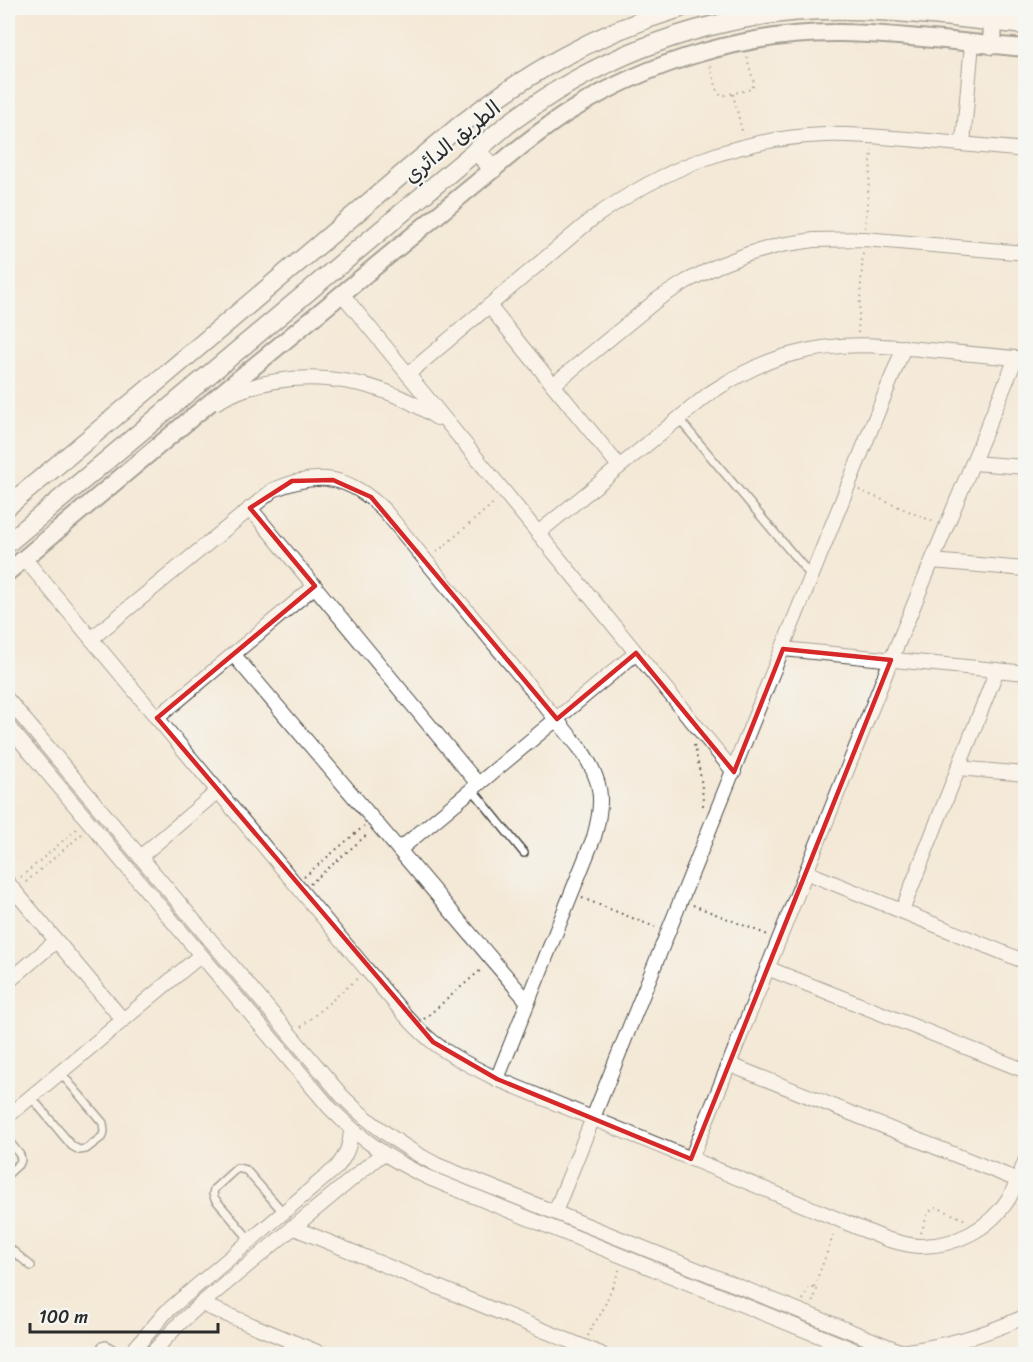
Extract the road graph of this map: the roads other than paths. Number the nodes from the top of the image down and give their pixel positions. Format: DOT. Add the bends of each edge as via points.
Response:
graph roads {
  1 [pos="680,8"];
  2 [pos="993,21"];
  3 [pos="1026,25"];
  4 [pos="972,43"];
  5 [pos="992,45"];
  6 [pos="1026,48"];
  7 [pos="963,144"];
  8 [pos="476,150"];
  9 [pos="1026,150"];
  10 [pos="493,169"];
  11 [pos="1026,253"];
  12 [pos="342,294"];
  13 [pos="489,306"];
  14 [pos="904,347"];
  15 [pos="1021,358"];
  16 [pos="408,374"];
  17 [pos="164,376"];
  18 [pos="553,385"];
  19 [pos="182,397"];
  20 [pos="195,415"];
  21 [pos="678,418"];
  22 [pos="452,428"];
  23 [pos="973,463"];
  24 [pos="619,466"];
  25 [pos="1026,467"];
  26 [pos="8,506"];
  27 [pos="250,508"];
  28 [pos="538,533"];
  29 [pos="8,543"];
  30 [pos="24,558"];
  31 [pos="932,561"];
  32 [pos="1026,569"];
  33 [pos="8,572"];
  34 [pos="812,577"];
  35 [pos="315,586"];
  36 [pos="92,639"];
  37 [pos="783,649"];
  38 [pos="636,653"];
  39 [pos="233,654"];
  40 [pos="891,660"];
  41 [pos="997,670"];
  42 [pos="1026,673"];
  43 [pos="8,700"];
  44 [pos="157,718"];
  45 [pos="557,719"];
  46 [pos="8,726"];
  47 [pos="8,738"];
  48 [pos="24,746"];
  49 [pos="958,768"];
  50 [pos="734,772"];
  51 [pos="1026,774"];
  52 [pos="475,787"];
  53 [pos="218,791"];
  54 [pos="399,850"];
  55 [pos="524,853"];
  56 [pos="140,857"];
  57 [pos="806,872"];
  58 [pos="11,887"];
  59 [pos="176,900"];
  60 [pos="164,911"];
  61 [pos="902,911"];
  62 [pos="56,941"];
  63 [pos="201,955"];
  64 [pos="1026,962"];
  65 [pos="767,968"];
  66 [pos="8,982"];
  67 [pos="528,1002"];
  68 [pos="123,1020"];
  69 [pos="728,1064"];
  70 [pos="1026,1071"];
  71 [pos="60,1072"];
  72 [pos="497,1079"];
  73 [pos="31,1097"];
  74 [pos="8,1116"];
  75 [pos="594,1118"];
  76 [pos="351,1130"];
  77 [pos="8,1140"];
  78 [pos="382,1154"];
  79 [pos="691,1159"];
  80 [pos="1026,1159"];
  81 [pos="8,1174"];
  82 [pos="1018,1180"];
  83 [pos="555,1212"];
  84 [pos="284,1213"];
  85 [pos="292,1227"];
  86 [pos="250,1240"];
  87 [pos="8,1247"];
  88 [pos="662,1256"];
  89 [pos="31,1266"];
  90 [pos="657,1270"];
  91 [pos="201,1304"];
  92 [pos="1026,1316"];
  93 [pos="829,1340"];
  94 [pos="296,1344"];
  95 [pos="904,1353"];
  96 [pos="97,1354"];
  97 [pos="121,1354"];
  98 [pos="130,1354"];
  99 [pos="151,1354"];
  100 [pos="285,1354"];
  101 [pos="322,1354"];
  102 [pos="601,1354"];
  103 [pos="825,1354"];
  104 [pos="864,1354"];
  1 -- 17 [label="main road, الطريق الدائري" via="589,43 489,103"];
  2 -- 3 [label="main road, الطريق الدائري"];
  2 -- 5 [label="main road"];
  2 -- 8 [label="main road, الطريق الدائري" via="850,9 729,22 650,45 585,74 541,100"];
  4 -- 5 [label="street"];
  4 -- 7 [label="street"];
  4 -- 10 [label="street" via="838,33 805,34 706,51 645,72 604,92 542,130"];
  5 -- 6 [label="street"];
  7 -- 9 [label="street"];
  7 -- 13 [label="street" via="825,135 745,146 702,159 618,201"];
  8 -- 10 [label="main road"];
  8 -- 19 [label="main road, الطريق الدائري"];
  10 -- 12 [label="street"];
  11 -- 18 [label="street" via="864,239 814,240 748,254 707,271 658,299"];
  12 -- 16 [label="street"];
  12 -- 20 [label="street"];
  13 -- 16 [label="street"];
  13 -- 18 [label="street"];
  14 -- 15 [label="street"];
  14 -- 21 [label="street" via="850,345 791,354 735,377"];
  14 -- 34 [label="street"];
  15 -- 23 [label="street"];
  16 -- 22 [label="street"];
  17 -- 19 [label="main road"];
  17 -- 26 [label="main road, الطريق الدائري"];
  18 -- 24 [label="street"];
  19 -- 29 [label="main road, الطريق الدائري"];
  20 -- 22 [label="street" via="256,386 325,378 392,393"];
  20 -- 30 [label="street"];
  21 -- 24 [label="street"];
  21 -- 34 [label="lane"];
  22 -- 28 [label="street"];
  23 -- 25 [label="street"];
  23 -- 31 [label="street"];
  24 -- 28 [label="street"];
  27 -- 35 [label="street"];
  27 -- 36 [label="street"];
  27 -- 45 [label="street" via="273,490 312,478 353,486 371,496"];
  28 -- 38 [label="street"];
  30 -- 33 [label="street"];
  30 -- 36 [label="street"];
  31 -- 32 [label="street"];
  31 -- 40 [label="street"];
  34 -- 37 [label="street"];
  35 -- 39 [label="street"];
  35 -- 52 [label="street"];
  36 -- 44 [label="street"];
  37 -- 40 [label="street"];
  37 -- 50 [label="street"];
  38 -- 45 [label="street"];
  38 -- 50 [label="street"];
  39 -- 44 [label="street"];
  39 -- 54 [label="street"];
  40 -- 41 [label="street"];
  40 -- 57 [label="street"];
  41 -- 42 [label="street"];
  41 -- 49 [label="street"];
  43 -- 56 [label="street"];
  44 -- 53 [label="street"];
  45 -- 52 [label="street"];
  45 -- 67 [label="street" via="598,780 600,818"];
  46 -- 48 [label="street"];
  47 -- 48 [label="street"];
  48 -- 60 [label="street"];
  49 -- 51 [label="street"];
  49 -- 61 [label="street"];
  50 -- 75 [label="street"];
  52 -- 54 [label="street"];
  52 -- 55 [label="lane"];
  53 -- 56 [label="street"];
  53 -- 72 [label="street" via="417,1026 453,1056"];
  54 -- 67 [label="street"];
  56 -- 59 [label="street"];
  57 -- 61 [label="street"];
  57 -- 65 [label="street"];
  58 -- 62 [label="street"];
  59 -- 60 [label="street"];
  59 -- 83 [label="street" via="358,1113 396,1142 437,1164"];
  60 -- 63 [label="street"];
  61 -- 64 [label="street"];
  62 -- 66 [label="street"];
  62 -- 68 [label="street"];
  63 -- 68 [label="street"];
  63 -- 76 [label="street"];
  65 -- 69 [label="street"];
  65 -- 70 [label="street"];
  67 -- 72 [label="street"];
  68 -- 71 [label="street"];
  69 -- 79 [label="street"];
  69 -- 82 [label="street"];
  71 -- 73 [label="street"];
  71 -- 73 [label="lane" via="103,1123 103,1136 79,1150"];
  72 -- 75 [label="street"];
  73 -- 74 [label="street"];
  75 -- 79 [label="street"];
  75 -- 83 [label="street"];
  76 -- 78 [label="street"];
  76 -- 84 [label="street" via="350,1145 337,1167"];
  77 -- 81 [label="lane" via="21,1160"];
  78 -- 85 [label="street"];
  78 -- 90 [label="street" via="429,1178"];
  79 -- 82 [label="street" via="886,1239 916,1246 951,1242 982,1227 1009,1198"];
  80 -- 82 [label="street"];
  83 -- 88 [label="street"];
  84 -- 86 [label="street"];
  84 -- 86 [label="lane" via="246,1170 237,1168 213,1194"];
  85 -- 91 [label="street"];
  85 -- 102 [label="street"];
  86 -- 98 [label="street" via="166,1312"];
  87 -- 89 [label="lane"];
  88 -- 90 [label="street"];
  88 -- 95 [label="street"];
  90 -- 93 [label="street"];
  91 -- 94 [label="street"];
  91 -- 99 [label="street"];
  92 -- 95 [label="street" via="966,1340"];
  93 -- 103 [label="street"];
  93 -- 104 [label="street"];
  94 -- 100 [label="street"];
  94 -- 101 [label="street"];
  96 -- 97 [label="lane" via="106,1345"];
}
